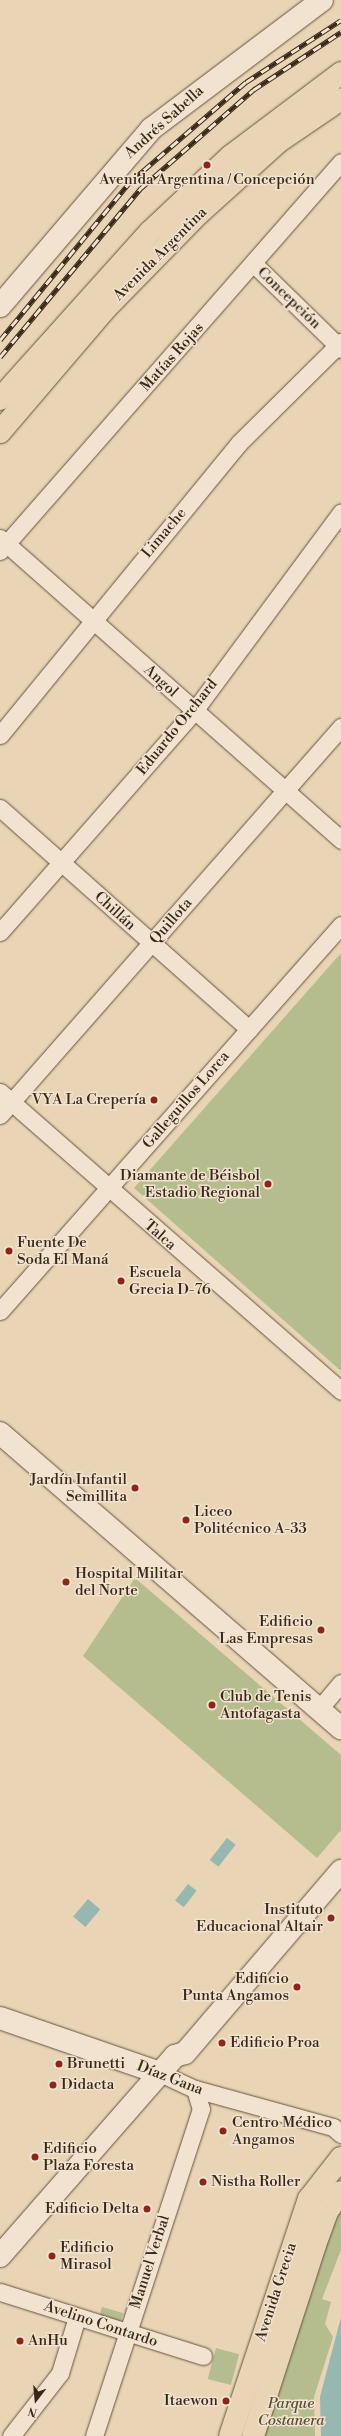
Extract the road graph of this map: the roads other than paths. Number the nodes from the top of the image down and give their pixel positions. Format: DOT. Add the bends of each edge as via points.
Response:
graph roads {
  1 [pos="322,0"];
  2 [pos="341,73"];
  3 [pos="341,99"];
  4 [pos="341,162"];
  5 [pos="254,264"];
  6 [pos="0,306"];
  7 [pos="340,345"];
  8 [pos="0,399"];
  9 [pos="0,432"];
  10 [pos="341,512"];
  11 [pos="2,544"];
  12 [pos="92,620"];
  13 [pos="194,711"];
  14 [pos="341,727"];
  15 [pos="0,735"];
  16 [pos="285,791"];
  17 [pos="0,808"];
  18 [pos="341,840"];
  19 [pos="62,863"];
  20 [pos="341,925"];
  21 [pos="0,932"];
  22 [pos="151,943"];
  23 [pos="249,1029"];
  24 [pos="5,1096"];
  25 [pos="0,1115"];
  26 [pos="109,1188"];
  27 [pos="0,1311"];
  28 [pos="341,1391"];
  29 [pos="0,1433"];
  30 [pos="341,1683"];
  31 [pos="319,1709"];
  32 [pos="341,1728"];
  33 [pos="341,1857"];
  34 [pos="341,1870"];
  35 [pos="0,2018"];
  36 [pos="175,2056"];
  37 [pos="160,2073"];
  38 [pos="195,2089"];
  39 [pos="341,2134"];
  40 [pos="341,2158"];
  41 [pos="341,2192"];
  42 [pos="0,2256"];
  43 [pos="0,2292"];
  44 [pos="77,2317"];
  45 [pos="128,2333"];
  46 [pos="203,2356"];
  47 [pos="11,2436"];
  48 [pos="94,2436"];
  49 [pos="230,2436"];
  50 [pos="253,2436"];
  1 -- 6 [label="main road, Andrés Sabella" via="151,129"];
  2 -- 8 [label="main road, Avenida Argentina" via="250,141 150,232"];
  3 -- 9 [label="main road, Avenida Argentina" via="278,142 193,219 106,308"];
  4 -- 5 [label="street, Matías Rojas"];
  5 -- 7 [label="street, Concepción"];
  5 -- 11 [label="street, Matías Rojas"];
  7 -- 12 [label="street, Limache" via="239,443"];
  10 -- 13 [label="street, Eduardo Orchard"];
  11 -- 12 [label="street, Angol"];
  12 -- 13 [label="street, Angol"];
  12 -- 15 [label="street, Limache"];
  13 -- 16 [label="street, Angol"];
  13 -- 19 [label="street, Eduardo Orchard"];
  14 -- 16 [label="street, Quillota"];
  16 -- 18 [label="street, Angol"];
  16 -- 22 [label="street, Quillota"];
  17 -- 19 [label="street, Chillán"];
  19 -- 21 [label="street, Eduardo Orchard"];
  19 -- 22 [label="street, Chillán"];
  20 -- 23 [label="street, Galleguillos Lorca"];
  22 -- 23 [label="street, Chillán"];
  22 -- 24 [label="street, Quillota"];
  23 -- 26 [label="street, Galleguillos Lorca"];
  24 -- 25 [label="street, Quillota"];
  24 -- 26 [label="street, Talca"];
  26 -- 27 [label="street, Galleguillos Lorca"];
  26 -- 28 [label="street, Talca"];
  29 -- 31 [label="main road"];
  30 -- 31 [label="street"];
  31 -- 32 [label="main road"];
  33 -- 36 [label="main road" via="177,2044"];
  34 -- 36 [label="main road" via="185,2053"];
  35 -- 37 [label="main road, Díaz Gana"];
  36 -- 37 [label="main road"];
  37 -- 38 [label="street, Díaz Gana"];
  37 -- 42 [label="main road"];
  38 -- 39 [label="street, Díaz Gana" via="333,2127"];
  38 -- 45 [label="street, Manuel Verbal" via="201,2109"];
  40 -- 49 [label="main road, Avenida Grecia" via="321,2180 306,2206"];
  41 -- 50 [label="main road, Avenida Grecia" via="328,2210 315,2245"];
  43 -- 44 [label="street, Avelino Contardo"];
  44 -- 45 [label="street, Avelino Contardo"];
  44 -- 47 [label="street" via="60,2373"];
  45 -- 46 [label="street, Avelino Contardo"];
  45 -- 48 [label="street, Manuel Verbal"];
}
